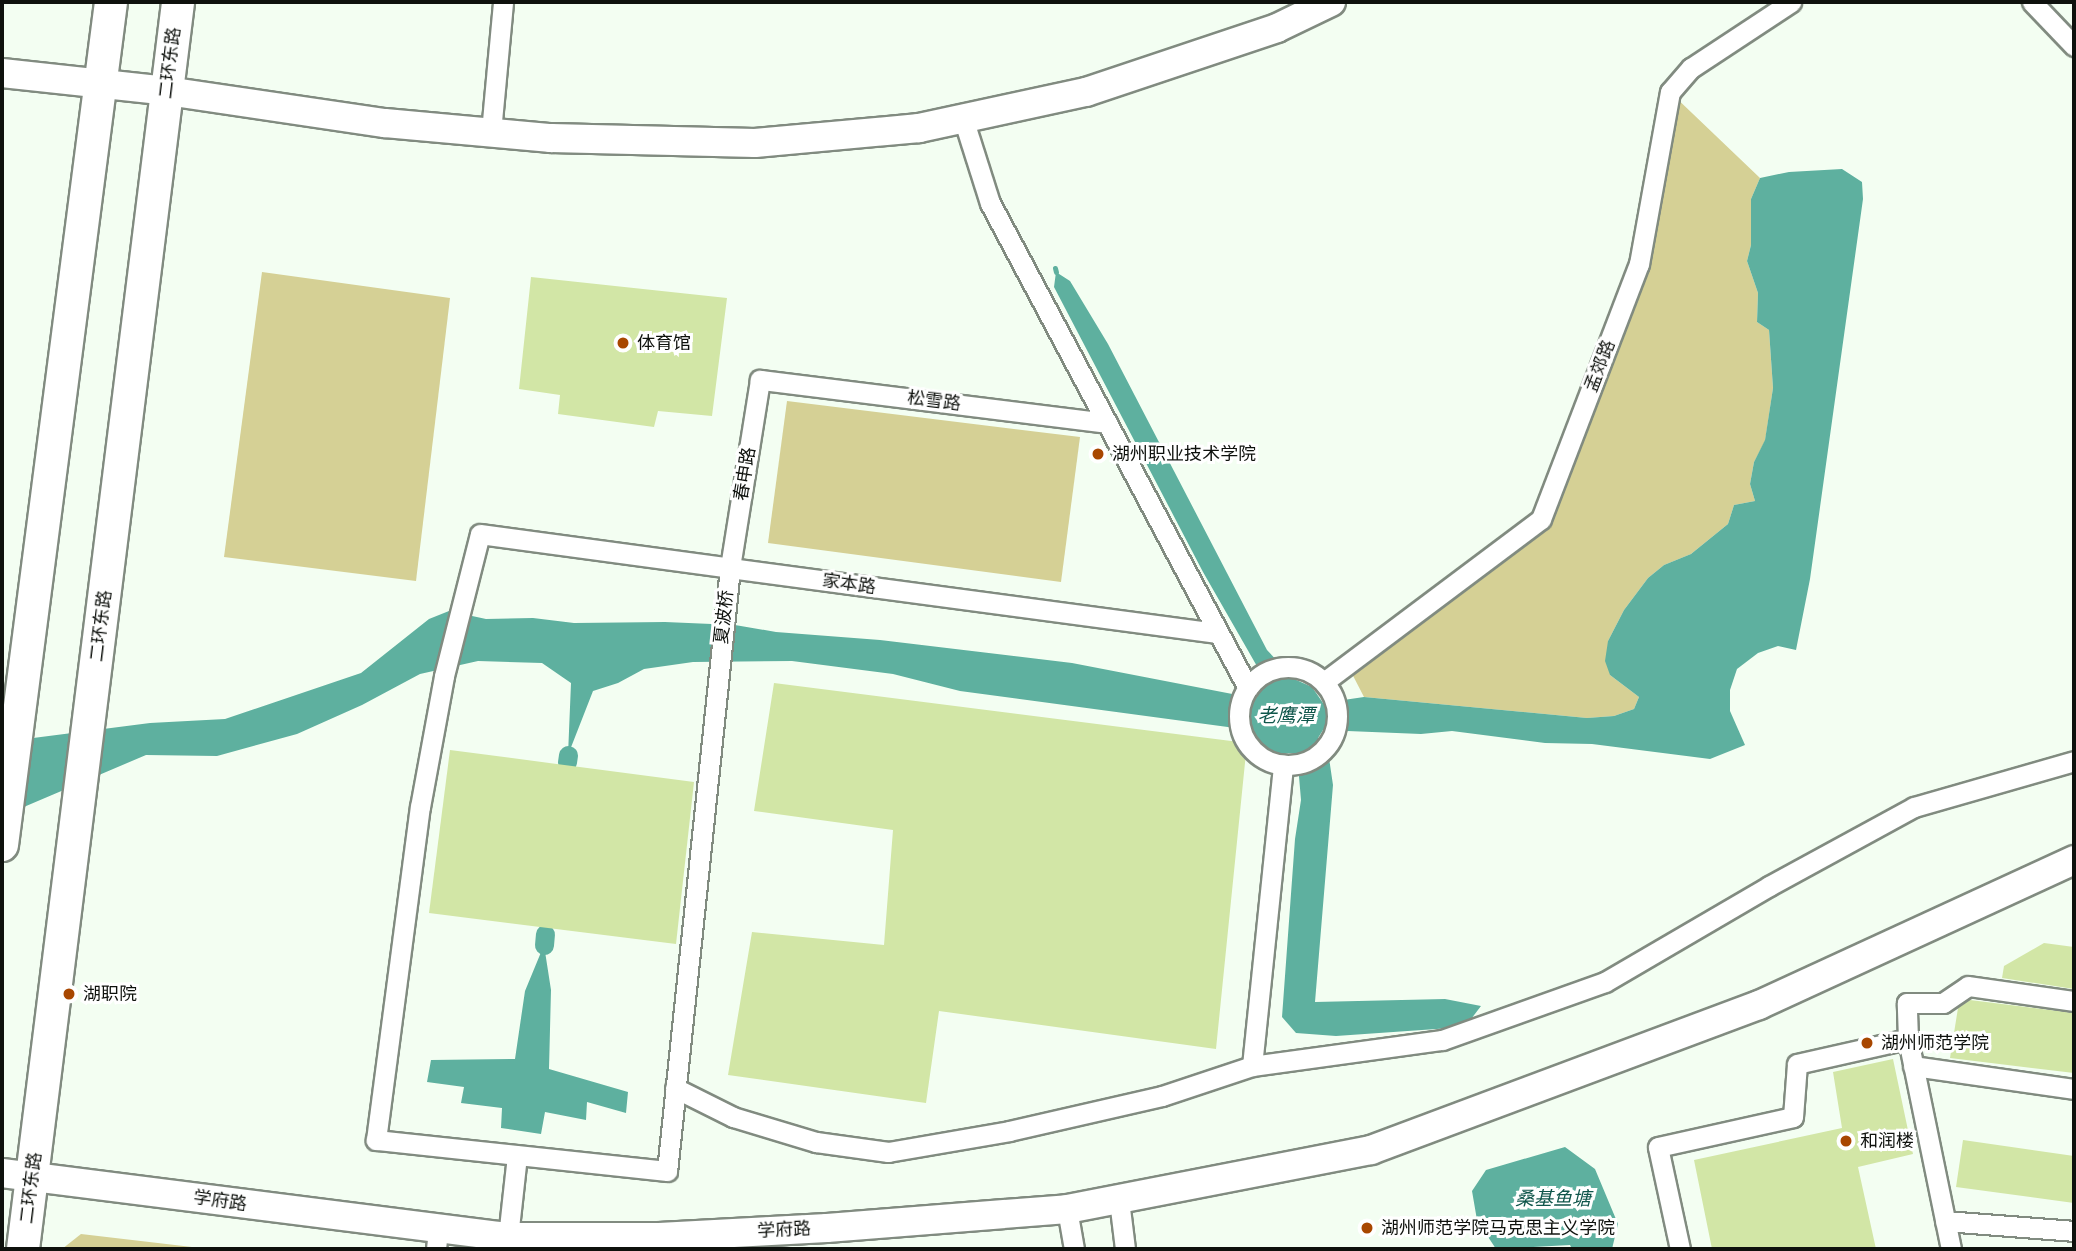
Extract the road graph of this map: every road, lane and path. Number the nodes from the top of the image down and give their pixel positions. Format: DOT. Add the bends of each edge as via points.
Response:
graph roads {
  1 [pos="111,2"];
  2 [pos="178,2"];
  3 [pos="503,2"];
  4 [pos="1331,2"];
  5 [pos="1791,2"];
  6 [pos="2032,2"];
  7 [pos="1285,12"];
  8 [pos="2074,46"];
  9 [pos="2,72"];
  10 [pos="102,84"];
  11 [pos="167,91"];
  12 [pos="963,118"];
  13 [pos="491,132"];
  14 [pos="760,380"];
  15 [pos="1107,423"];
  16 [pos="730,568"];
  17 [pos="1218,633"];
  18 [pos="1324,682"];
  19 [pos="1250,686"];
  20 [pos="2074,761"];
  21 [pos="1289,765"];
  22 [pos="2,845"];
  23 [pos="2074,860"];
  24 [pos="2074,1001"];
  25 [pos="1908,1039"];
  26 [pos="1252,1066"];
  27 [pos="1913,1066"];
  28 [pos="675,1088"];
  29 [pos="2074,1089"];
  30 [pos="517,1155"];
  31 [pos="17,1175"];
  32 [pos="1119,1200"];
  33 [pos="1067,1209"];
  34 [pos="1945,1221"];
  35 [pos="2074,1231"];
  36 [pos="508,1237"];
  37 [pos="437,1240"];
  38 [pos="23,1249"];
  39 [pos="1074,1249"];
  40 [pos="1125,1249"];
  41 [pos="1680,1249"];
  42 [pos="1951,1249"];
  1 -- 10 [label="main road"];
  2 -- 11 [label="main road, 二环东路"];
  3 -- 13 [label="street"];
  4 -- 7 [label="main road"];
  5 -- 18 [label="street, 孟郊路" via="1691,68 1670,93 1639,264 1541,519"];
  6 -- 8 [label="street"];
  7 -- 12 [label="main road" via="1086,92"];
  9 -- 10 [label="main road"];
  10 -- 11 [label="main road"];
  10 -- 22 [label="main road"];
  11 -- 13 [label="main road" via="385,123"];
  11 -- 31 [label="main road, 二环东路"];
  12 -- 13 [label="main road" via="919,128 755,144"];
  12 -- 15 [label="street" via="990,203"];
  14 -- 15 [label="street, 松雪路"];
  14 -- 16 [label="street, 春申路"];
  15 -- 17 [label="street"];
  16 -- 17 [label="street, 家本路"];
  16 -- 28 [label="street, 夏波桥"];
  16 -- 30 [label="street, 家本路" via="480,534 444,677 420,807 376,1140"];
  17 -- 19 [label="street"];
  18 -- 19 [label="street" via="1306,670 1286,666"];
  18 -- 21 [label="street" via="1335,699 1338,719 1330,742"];
  19 -- 21 [label="street" via="1239,720 1243,734 1253,750 1267,760"];
  20 -- 26 [label="street" via="1914,807 1605,982 1442,1040"];
  21 -- 26 [label="street"];
  23 -- 32 [label="main road, 学府路" via="1759,1005 1371,1150"];
  24 -- 25 [label="street" via="1968,986 1943,1003 1907,1003"];
  25 -- 27 [label="street"];
  25 -- 41 [label="street" via="1797,1064 1793,1117 1658,1147"];
  26 -- 28 [label="street" via="1161,1096 888,1153 816,1142 745,1120"];
  27 -- 29 [label="street"];
  27 -- 34 [label="street"];
  28 -- 30 [label="street, 夏波桥" via="667,1171"];
  30 -- 36 [label="street"];
  31 -- 37 [label="main road, 学府路"];
  31 -- 38 [label="main road, 二环东路"];
  32 -- 33 [label="main road, 学府路"];
  32 -- 40 [label="street"];
  33 -- 36 [label="main road, 学府路" via="673,1236"];
  33 -- 39 [label="street"];
  34 -- 35 [label="street"];
  34 -- 42 [label="street"];
  36 -- 37 [label="main road, 学府路"];
}
